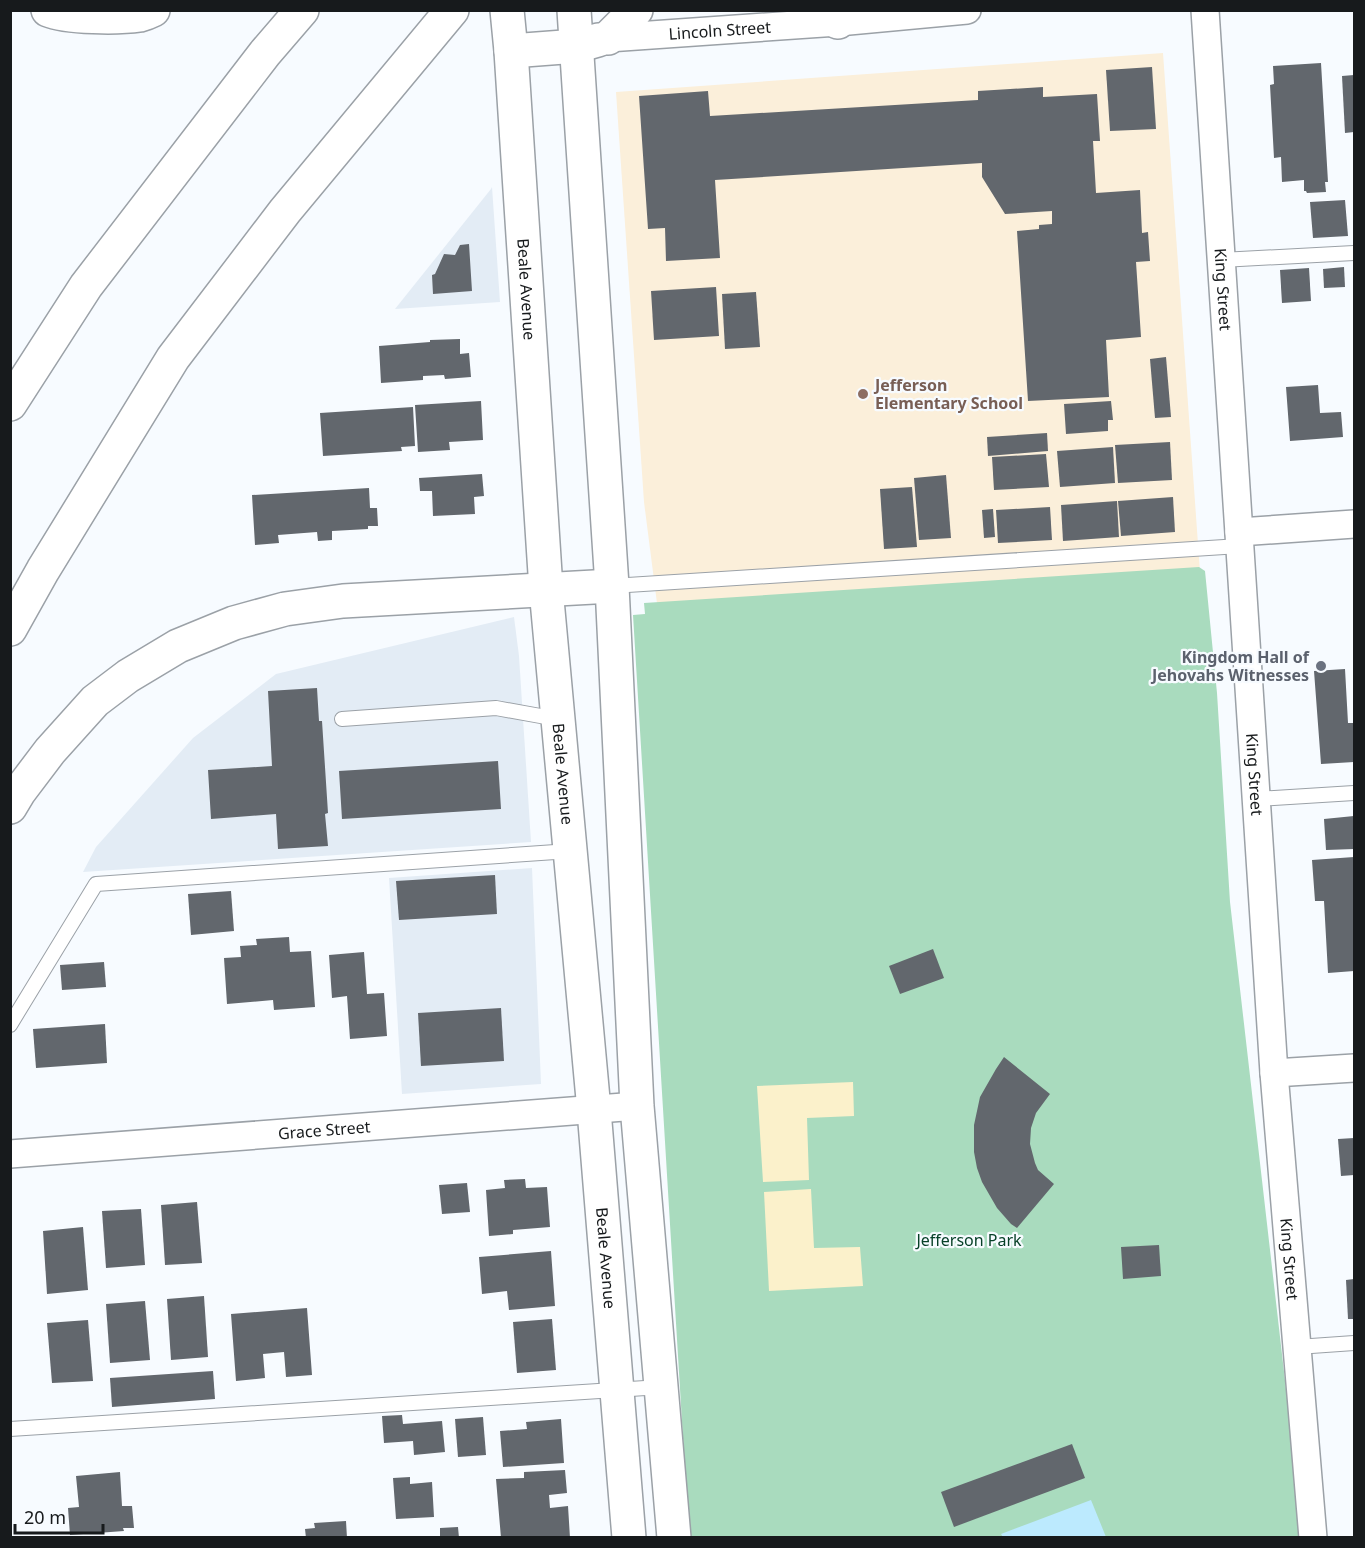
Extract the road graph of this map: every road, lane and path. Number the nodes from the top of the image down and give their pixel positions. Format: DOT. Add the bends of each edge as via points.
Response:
graph roads {
  1 [pos="48,10"];
  2 [pos="153,10"];
  3 [pos="302,10"];
  4 [pos="452,10"];
  5 [pos="507,10"];
  6 [pos="574,10"];
  7 [pos="636,10"];
  8 [pos="967,10"];
  9 [pos="1205,10"];
  10 [pos="940,12"];
  11 [pos="826,16"];
  12 [pos="593,42"];
  13 [pos="511,51"];
  14 [pos="1354,253"];
  15 [pos="1221,260"];
  16 [pos="10,404"];
  17 [pos="1354,524"];
  18 [pos="1239,539"];
  19 [pos="612,586"];
  20 [pos="546,589"];
  21 [pos="10,629"];
  22 [pos="342,719"];
  23 [pos="557,720"];
  24 [pos="1354,793"];
  25 [pos="1256,799"];
  26 [pos="10,807"];
  27 [pos="570,851"];
  28 [pos="10,1025"];
  29 [pos="1354,1068"];
  30 [pos="1274,1073"];
  31 [pos="637,1106"];
  32 [pos="594,1110"];
  33 [pos="10,1154"];
  34 [pos="1354,1343"];
  35 [pos="1297,1347"];
  36 [pos="661,1387"];
  37 [pos="617,1390"];
  38 [pos="10,1428"];
  39 [pos="629,1538"];
  40 [pos="674,1538"];
  41 [pos="1313,1538"];
  1 -- 2 [label="main road" via="56,14 101,16 141,15"];
  3 -- 16 [label="main road" via="86,286"];
  4 -- 21 [label="main road" via="285,212 173,358"];
  5 -- 13 [label="main road, Beale Avenue"];
  6 -- 12 [label="main road"];
  7 -- 12 [label="main road"];
  8 -- 10 [label="street, Lincoln Street"];
  9 -- 15 [label="street, King Street"];
  10 -- 11 [label="street, Lincoln Street"];
  11 -- 12 [label="street, Lincoln Street"];
  12 -- 13 [label="main road, Lincoln Street"];
  12 -- 19 [label="main road"];
  13 -- 20 [label="main road, Beale Avenue"];
  14 -- 15 [label="lane"];
  15 -- 18 [label="street, King Street"];
  17 -- 18 [label="street"];
  18 -- 19 [label="lane"];
  18 -- 25 [label="street, King Street"];
  19 -- 20 [label="main road"];
  19 -- 31 [label="main road"];
  20 -- 23 [label="main road, Beale Avenue"];
  20 -- 26 [label="main road" via="344,601 285,609 234,623 178,646 95,701 50,751"];
  22 -- 23 [label="lane" via="496,708"];
  23 -- 27 [label="main road, Beale Avenue"];
  24 -- 25 [label="lane"];
  25 -- 30 [label="street, King Street"];
  27 -- 28 [label="lane" via="96,884"];
  27 -- 32 [label="main road, Beale Avenue"];
  29 -- 30 [label="street"];
  30 -- 35 [label="street, King Street"];
  31 -- 32 [label="street, Grace Street"];
  31 -- 36 [label="main road"];
  32 -- 33 [label="street, Grace Street"];
  32 -- 37 [label="main road, Beale Avenue"];
  34 -- 35 [label="lane"];
  35 -- 41 [label="street, King Street"];
  36 -- 37 [label="lane"];
  36 -- 40 [label="main road"];
  37 -- 38 [label="lane"];
  37 -- 39 [label="main road, Beale Avenue"];
}
